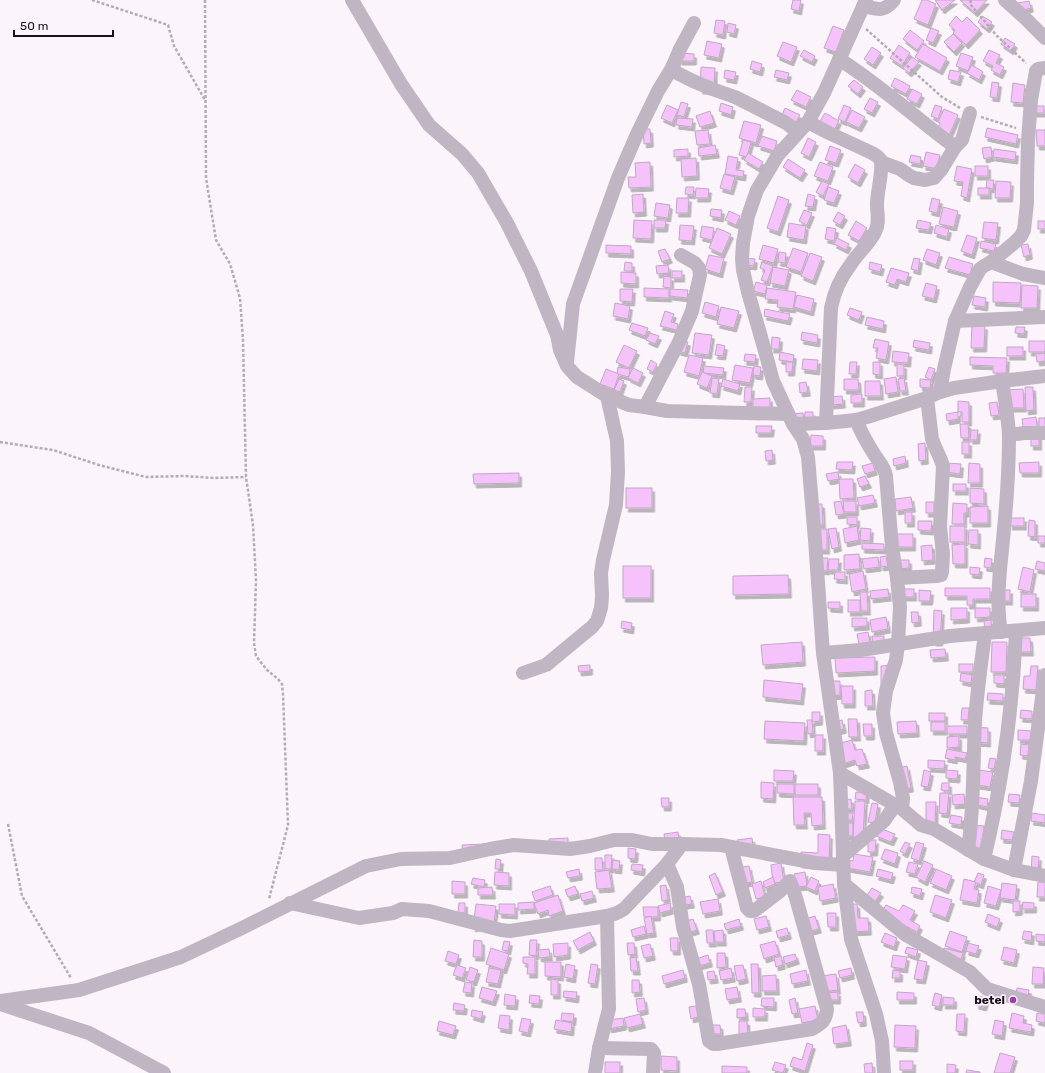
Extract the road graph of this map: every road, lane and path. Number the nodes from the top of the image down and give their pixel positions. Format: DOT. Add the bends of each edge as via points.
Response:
graph roads {
  1 [pos="92,0"];
  2 [pos="205,0"];
  3 [pos="352,0"];
  4 [pos="894,0"];
  5 [pos="971,0"];
  6 [pos="1004,0"];
  7 [pos="865,3"];
  8 [pos="856,21"];
  9 [pos="694,23"];
  10 [pos="1045,38"];
  11 [pos="839,58"];
  12 [pos="672,68"];
  13 [pos="1040,70"];
  14 [pos="205,101"];
  15 [pos="970,113"];
  16 [pos="803,127"];
  17 [pos="1029,130"];
  18 [pos="955,147"];
  19 [pos="881,162"];
  20 [pos="680,255"];
  21 [pos="991,262"];
  22 [pos="1045,278"];
  23 [pos="1045,317"];
  24 [pos="955,320"];
  25 [pos="567,366"];
  26 [pos="1045,376"];
  27 [pos="1002,381"];
  28 [pos="933,395"];
  29 [pos="607,396"];
  30 [pos="645,407"];
  31 [pos="791,419"];
  32 [pos="856,420"];
  33 [pos="826,423"];
  34 [pos="1045,433"];
  35 [pos="1009,435"];
  36 [pos="0,442"];
  37 [pos="246,477"];
  38 [pos="897,578"];
  39 [pos="1045,628"];
  40 [pos="1016,631"];
  41 [pos="1001,632"];
  42 [pos="985,634"];
  43 [pos="898,644"];
  44 [pos="824,653"];
  45 [pos="523,673"];
  46 [pos="1045,675"];
  47 [pos="840,773"];
  48 [pos="899,807"];
  49 [pos="8,824"];
  50 [pos="682,844"];
  51 [pos="731,846"];
  52 [pos="968,850"];
  53 [pos="984,859"];
  54 [pos="795,860"];
  55 [pos="843,861"];
  56 [pos="667,864"];
  57 [pos="1014,870"];
  58 [pos="1045,876"];
  59 [pos="790,880"];
  60 [pos="844,884"];
  61 [pos="290,903"];
  62 [pos="607,916"];
  63 [pos="264,917"];
  64 [pos="79,990"];
  65 [pos="0,1001"];
  66 [pos="0,1004"];
  67 [pos="1045,1007"];
  68 [pos="599,1048"];
  69 [pos="164,1073"];
  70 [pos="595,1073"];
  71 [pos="653,1073"];
  72 [pos="884,1073"];
  1 -- 14 [label="path" via="168,25 174,46"];
  2 -- 14 [label="path"];
  3 -- 25 [label="street" via="401,84 429,125 462,154 478,173 507,222 531,270"];
  4 -- 7 [label="street" via="888,7 881,9"];
  5 -- 13 [label="path" via="971,5 996,36"];
  6 -- 10 [label="street"];
  7 -- 8 [label="street"];
  8 -- 11 [label="street"];
  8 -- 15 [label="path" via="942,97"];
  9 -- 12 [label="street"];
  11 -- 16 [label="street" via="824,92"];
  11 -- 18 [label="street" via="881,87"];
  12 -- 16 [label="street" via="693,81 735,97 786,123"];
  12 -- 25 [label="street" via="658,91 618,178 573,304"];
  13 -- 17 [label="street" via="1032,100"];
  14 -- 37 [label="path" via="206,178 216,240 230,264 240,298"];
  15 -- 17 [label="path"];
  15 -- 18 [label="street" via="962,140"];
  16 -- 19 [label="street" via="829,133 872,153 879,157"];
  16 -- 31 [label="street" via="778,155 757,190 748,216 742,259 748,292 773,381"];
  17 -- 21 [label="street" via="1024,230 1014,243"];
  18 -- 19 [label="street" via="938,175 930,179 914,178"];
  19 -- 33 [label="street" via="876,230 839,282 831,308"];
  20 -- 30 [label="street" via="699,268 700,275 692,311"];
  21 -- 22 [label="street" via="1023,274"];
  21 -- 24 [label="street" via="977,273"];
  23 -- 24 [label="street"];
  24 -- 28 [label="street" via="944,369"];
  25 -- 29 [label="street" via="577,377"];
  26 -- 27 [label="street"];
  27 -- 28 [label="street" via="954,388"];
  27 -- 35 [label="street"];
  28 -- 32 [label="street"];
  28 -- 38 [label="street" via="932,439 943,466 940,527 942,572 937,576"];
  29 -- 30 [label="street"];
  29 -- 45 [label="street" via="617,441 618,472 616,505 601,573 601,608 592,627 546,664"];
  30 -- 31 [label="street" via="667,411"];
  31 -- 33 [label="street"];
  31 -- 44 [label="street" via="803,439 808,457"];
  32 -- 33 [label="street"];
  32 -- 38 [label="street" via="885,470"];
  34 -- 35 [label="street"];
  35 -- 41 [label="street" via="1008,483 998,590"];
  36 -- 37 [label="path" via="53,450 146,477"];
  37 -- 63 [label="path" via="256,572 256,656 282,684 284,694 288,825"];
  38 -- 43 [label="street" via="900,607"];
  39 -- 40 [label="street"];
  40 -- 41 [label="street"];
  40 -- 53 [label="street" via="1011,708"];
  41 -- 42 [label="street"];
  42 -- 43 [label="street" via="950,636"];
  42 -- 52 [label="street" via="975,719"];
  43 -- 44 [label="street"];
  43 -- 48 [label="street" via="882,713 903,798"];
  44 -- 47 [label="street"];
  46 -- 57 [label="street" via="1031,781"];
  47 -- 48 [label="street"];
  47 -- 55 [label="street"];
  48 -- 52 [label="street" via="921,825 934,828"];
  48 -- 55 [label="street"];
  49 -- 64 [label="path" via="22,896"];
  50 -- 51 [label="street"];
  50 -- 56 [label="street"];
  50 -- 61 [label="street" via="614,840 570,849 514,845 450,858 401,859 366,866"];
  51 -- 54 [label="street"];
  51 -- 59 [label="street" via="747,908 750,910 754,911"];
  52 -- 53 [label="street"];
  53 -- 57 [label="street"];
  54 -- 55 [label="street" via="815,863"];
  54 -- 59 [label="street"];
  55 -- 60 [label="street"];
  56 -- 59 [label="street" via="677,887 683,927 699,984 709,1041 713,1044 812,1029 825,1019 827,1009"];
  56 -- 62 [label="street" via="624,909"];
  57 -- 58 [label="street"];
  60 -- 67 [label="street" via="906,935 970,972 988,989"];
  60 -- 72 [label="street" via="852,939 882,1041"];
  61 -- 62 [label="street" via="359,918 393,913 402,909 429,911 510,931"];
  61 -- 63 [label="street"];
  62 -- 68 [label="street" via="609,1009"];
  63 -- 64 [label="street" via="181,957"];
  64 -- 65 [label="street"];
  66 -- 69 [label="street" via="90,1033"];
  68 -- 70 [label="street"];
  68 -- 71 [label="street" via="651,1049 654,1053"];
}
